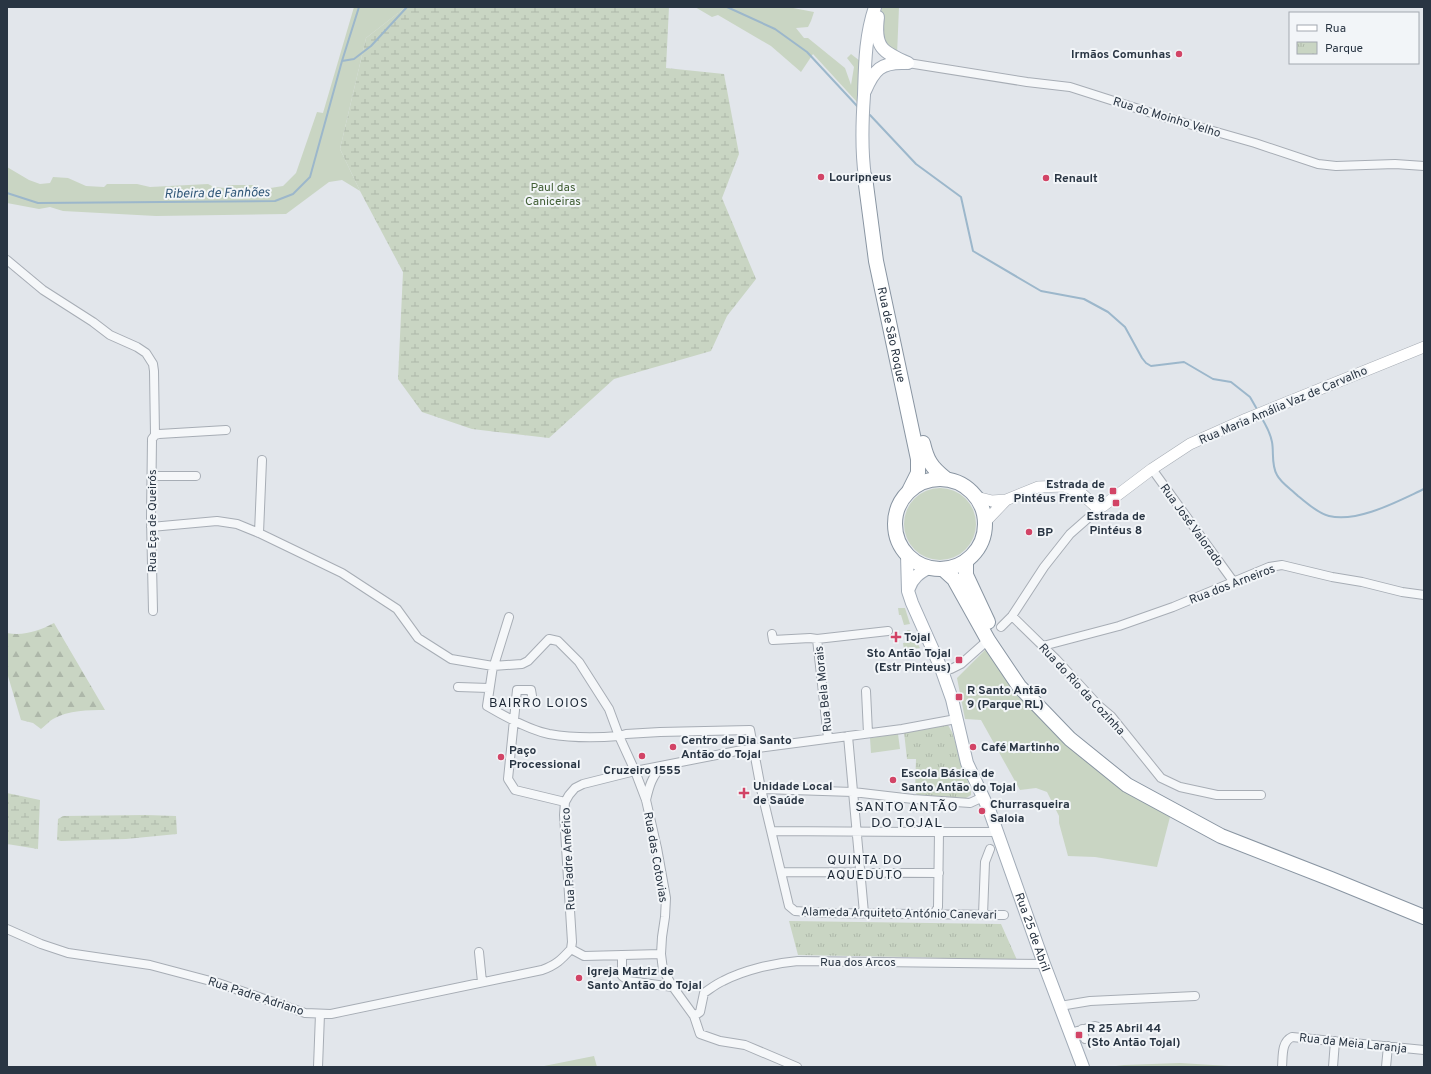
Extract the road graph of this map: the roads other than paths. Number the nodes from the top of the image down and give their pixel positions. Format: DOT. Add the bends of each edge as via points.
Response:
graph roads {
  1 [pos="875,7"];
  2 [pos="879,7"];
  3 [pos="889,55"];
  4 [pos="865,61"];
  5 [pos="908,63"];
  6 [pos="864,94"];
  7 [pos="1424,166"];
  8 [pos="865,177"];
  9 [pos="7,260"];
  10 [pos="1424,347"];
  11 [pos="226,430"];
  12 [pos="157,435"];
  13 [pos="262,460"];
  14 [pos="1152,469"];
  15 [pos="152,476"];
  16 [pos="196,476"];
  17 [pos="945,478"];
  18 [pos="910,489"];
  19 [pos="976,497"];
  20 [pos="1006,500"];
  21 [pos="1097,506"];
  22 [pos="986,522"];
  23 [pos="151,527"];
  24 [pos="259,533"];
  25 [pos="907,555"];
  26 [pos="966,561"];
  27 [pos="929,568"];
  28 [pos="943,569"];
  29 [pos="1233,581"];
  30 [pos="908,591"];
  31 [pos="1424,595"];
  32 [pos="153,611"];
  33 [pos="1012,616"];
  34 [pos="509,617"];
  35 [pos="1001,627"];
  36 [pos="888,631"];
  37 [pos="772,634"];
  38 [pos="817,639"];
  39 [pos="988,640"];
  40 [pos="1043,646"];
  41 [pos="494,666"];
  42 [pos="941,668"];
  43 [pos="458,688"];
  44 [pos="489,688"];
  45 [pos="866,691"];
  46 [pos="532,696"];
  47 [pos="956,719"];
  48 [pos="513,721"];
  49 [pos="868,733"];
  50 [pos="619,736"];
  51 [pos="848,736"];
  52 [pos="828,738"];
  53 [pos="753,749"];
  54 [pos="664,765"];
  55 [pos="644,769"];
  56 [pos="635,771"];
  57 [pos="651,782"];
  58 [pos="761,789"];
  59 [pos="853,792"];
  60 [pos="1261,795"];
  61 [pos="983,798"];
  62 [pos="646,800"];
  63 [pos="565,802"];
  64 [pos="772,831"];
  65 [pos="857,831"];
  66 [pos="939,832"];
  67 [pos="997,832"];
  68 [pos="990,849"];
  69 [pos="782,872"];
  70 [pos="860,872"];
  71 [pos="939,873"];
  72 [pos="1424,909"];
  73 [pos="864,914"];
  74 [pos="932,914"];
  75 [pos="983,915"];
  76 [pos="1004,915"];
  77 [pos="1424,917"];
  78 [pos="7,929"];
  79 [pos="571,949"];
  80 [pos="479,952"];
  81 [pos="622,954"];
  82 [pos="660,954"];
  83 [pos="1044,964"];
  84 [pos="482,982"];
  85 [pos="673,987"];
  86 [pos="1195,996"];
  87 [pos="1060,1006"];
  88 [pos="320,1014"];
  89 [pos="694,1016"];
  90 [pos="1082,1029"];
  91 [pos="1106,1029"];
  92 [pos="1070,1033"];
  93 [pos="1085,1039"];
  94 [pos="1335,1041"];
  95 [pos="1388,1046"];
  96 [pos="1424,1050"];
  97 [pos="318,1067"];
  98 [pos="796,1067"];
  99 [pos="1083,1067"];
  100 [pos="1282,1067"];
  101 [pos="1333,1067"];
  102 [pos="1386,1067"];
  1 -- 4 [label="main road, Rua de São Roque" via="868,26"];
  2 -- 3 [label="main road" via="876,31 879,44"];
  3 -- 4 [label="main road" via="875,55"];
  3 -- 5 [label="main road"];
  4 -- 6 [label="main road, Rua de São Roque"];
  5 -- 6 [label="main road" via="893,63 877,70"];
  5 -- 7 [label="street, Rua do Moinho Velho" via="1070,87 1318,164"];
  6 -- 8 [label="main road, Rua de São Roque" via="862,156"];
  8 -- 17 [label="highway, Rua de São Roque" via="926,457 934,469"];
  8 -- 18 [label="highway, Rua de São Roque" via="876,261 918,459 918,473"];
  9 -- 12 [label="street, Rua Eça de Queirós" via="43,290 105,332 146,353 153,364"];
  10 -- 14 [label="street, Rua Maria Amália Vaz de Carvalho" via="1190,444"];
  11 -- 12 [label="street"];
  12 -- 15 [label="street, Rua Eça de Queirós" via="152,439"];
  13 -- 24 [label="street"];
  14 -- 21 [label="street, Rua Maria Amália Vaz de Carvalho" via="1106,504"];
  14 -- 29 [label="street, Rua José Valorado"];
  15 -- 16 [label="street"];
  15 -- 23 [label="street, Rua Eça de Queirós"];
  17 -- 18 [label="highway" via="921,482"];
  17 -- 19 [label="highway" via="960,483"];
  18 -- 25 [label="highway" via="898,506 895,527 898,541"];
  19 -- 20 [label="street" via="992,501"];
  19 -- 22 [label="highway"];
  20 -- 21 [label="street" via="1038,487 1064,486 1081,493"];
  20 -- 22 [label="street"];
  21 -- 33 [label="street, Rua Maria Amália Vaz de Carvalho" via="1095,512 1070,534 1044,567"];
  22 -- 26 [label="highway" via="984,535 977,549"];
  23 -- 24 [label="street" via="217,521 237,524"];
  23 -- 32 [label="street, Rua Eça de Queirós"];
  24 -- 41 [label="street" via="342,573 397,609 418,638 451,659"];
  25 -- 27 [label="highway"];
  25 -- 30 [label="main road, Rua 25 de Abril"];
  26 -- 28 [label="highway"];
  26 -- 72 [label="highway" via="966,575 988,621 1027,682 1076,734 1133,779 1225,830"];
  27 -- 28 [label="highway"];
  27 -- 30 [label="main road" via="919,572 912,580"];
  28 -- 39 [label="highway" via="954,580"];
  29 -- 31 [label="street, Rua dos Arneiros" via="1269,567 1282,565"];
  29 -- 40 [label="street, Rua dos Arneiros" via="1173,607 1119,626"];
  30 -- 42 [label="main road, Rua 25 de Abril"];
  33 -- 35 [label="street, Rua Maria Amália Vaz de Carvalho"];
  33 -- 40 [label="street, Rua do Rio da Cozinha"];
  34 -- 41 [label="street"];
  36 -- 38 [label="street"];
  37 -- 38 [label="street" via="773,640"];
  38 -- 52 [label="street, Rua Bela Morais"];
  39 -- 42 [label="street" via="961,664 951,669"];
  39 -- 77 [label="highway" via="1020,686 1070,739 1127,785 1220,836"];
  40 -- 60 [label="street, Rua do Rio da Cozinha" via="1111,716 1161,778 1180,787 1217,795"];
  41 -- 44 [label="street"];
  41 -- 50 [label="street, Rua das Cotovias" via="528,662 549,638 558,641 579,662 609,709"];
  42 -- 47 [label="main road, Rua 25 de Abril"];
  43 -- 44 [label="street"];
  44 -- 48 [label="street" via="487,706"];
  45 -- 49 [label="street"];
  46 -- 48 [label="street" via="531,690 517,690"];
  47 -- 49 [label="street, Rua Padre Américo"];
  47 -- 61 [label="main road, Rua 25 de Abril" via="967,763"];
  48 -- 50 [label="street" via="547,734 590,738"];
  48 -- 63 [label="street" via="508,779 515,790"];
  49 -- 51 [label="street, Rua Padre Américo"];
  50 -- 53 [label="street, Alameda Arquiteto António Canevari" via="660,732 750,730"];
  50 -- 56 [label="street, Rua das Cotovias"];
  51 -- 52 [label="street, Rua Padre Américo"];
  51 -- 59 [label="street"];
  52 -- 53 [label="street, Rua Padre Américo"];
  53 -- 54 [label="street, Rua Padre Américo"];
  53 -- 58 [label="street, Alameda Arquiteto António Canevari"];
  54 -- 55 [label="street, Rua Padre Américo"];
  54 -- 57 [label="street, Rua das Cotovias"];
  55 -- 56 [label="street, Rua Padre Américo"];
  55 -- 57 [label="street"];
  56 -- 62 [label="street, Rua das Cotovias"];
  56 -- 63 [label="street, Rua Padre Américo" via="583,784 568,795"];
  57 -- 62 [label="street, Rua das Cotovias"];
  58 -- 59 [label="street"];
  58 -- 64 [label="street, Alameda Arquiteto António Canevari"];
  59 -- 61 [label="street" via="970,803"];
  59 -- 65 [label="street"];
  61 -- 67 [label="main road, Rua 25 de Abril"];
  62 -- 82 [label="street, Rua das Cotovias" via="666,898"];
  63 -- 79 [label="street, Rua Padre Américo"];
  64 -- 65 [label="street"];
  64 -- 69 [label="street, Alameda Arquiteto António Canevari"];
  65 -- 66 [label="street"];
  65 -- 70 [label="street"];
  66 -- 67 [label="street"];
  66 -- 71 [label="street"];
  67 -- 83 [label="main road, Rua 25 de Abril"];
  68 -- 75 [label="street" via="986,862"];
  69 -- 70 [label="street"];
  69 -- 73 [label="street, Alameda Arquiteto António Canevari" via="792,910"];
  70 -- 71 [label="street"];
  70 -- 73 [label="street"];
  71 -- 74 [label="street" via="938,907"];
  73 -- 74 [label="street, Alameda Arquiteto António Canevari"];
  74 -- 75 [label="street, Alameda Arquiteto António Canevari"];
  75 -- 76 [label="street, Alameda Arquiteto António Canevari"];
  78 -- 88 [label="street, Rua Padre Adriano" via="68,953 150,965 218,983 305,1013"];
  79 -- 81 [label="street" via="584,956"];
  79 -- 84 [label="street, Rua Padre Adriano" via="551,967"];
  80 -- 84 [label="street"];
  81 -- 82 [label="street"];
  81 -- 85 [label="street" via="622,976 629,981"];
  82 -- 85 [label="street" via="663,970"];
  83 -- 87 [label="main road, Rua 25 de Abril"];
  83 -- 89 [label="street, Rua dos Arcos" via="783,962 750,970 723,981 704,993 700,1012"];
  84 -- 88 [label="street, Rua Padre Adriano" via="331,1014"];
  85 -- 89 [label="street"];
  86 -- 87 [label="street" via="1090,1001"];
  87 -- 92 [label="main road, Rua 25 de Abril"];
  88 -- 97 [label="street"];
  89 -- 98 [label="street" via="700,1034 745,1045"];
  90 -- 91 [label="street" via="1095,1026"];
  90 -- 92 [label="street"];
  90 -- 93 [label="street"];
  92 -- 99 [label="main road, Rua 25 de Abril"];
  94 -- 95 [label="street, Rua da Meia Laranja"];
  94 -- 100 [label="street, Rua da Meia Laranja" via="1292,1037 1287,1039"];
  94 -- 101 [label="street"];
  95 -- 96 [label="street, Rua da Meia Laranja"];
  95 -- 102 [label="street"];
}
